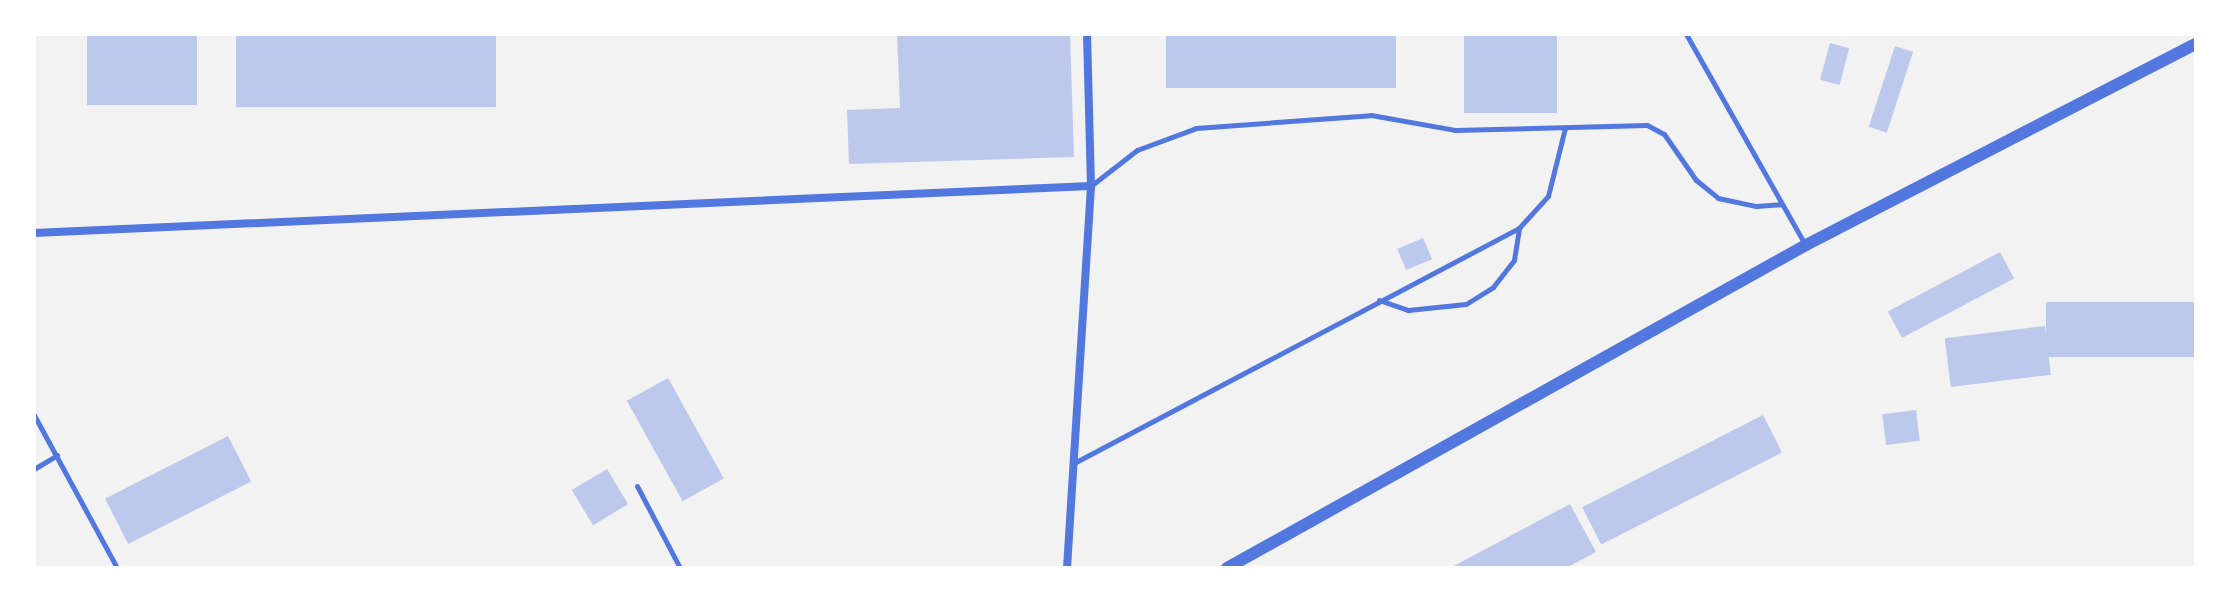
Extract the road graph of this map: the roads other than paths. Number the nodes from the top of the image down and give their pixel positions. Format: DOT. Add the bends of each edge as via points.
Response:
graph roads {
  1 [pos="1087,34"];
  2 [pos="1686,34"];
  3 [pos="2196,44"];
  4 [pos="1565,128"];
  5 [pos="1091,186"];
  6 [pos="1782,204"];
  7 [pos="1519,228"];
  8 [pos="34,233"];
  9 [pos="1806,245"];
  10 [pos="1379,300"];
  11 [pos="34,415"];
  12 [pos="57,455"];
  13 [pos="1074,463"];
  14 [pos="34,469"];
  15 [pos="637,486"];
  16 [pos="117,568"];
  17 [pos="680,568"];
  18 [pos="1067,568"];
  19 [pos="1227,568"];
  1 -- 5 [label="street"];
  2 -- 6 [label="lane"];
  3 -- 9 [label="street"];
  4 -- 5 [label="lane" via="1455,130 1371,115 1217,124 1155,141"];
  4 -- 6 [label="lane" via="1647,125 1664,134 1696,180 1718,198 1756,206"];
  4 -- 7 [label="lane" via="1548,196"];
  5 -- 8 [label="street"];
  5 -- 13 [label="street"];
  6 -- 9 [label="lane"];
  7 -- 10 [label="lane"];
  7 -- 10 [label="lane" via="1514,260 1493,287 1466,304 1408,310"];
  9 -- 19 [label="street"];
  10 -- 13 [label="lane"];
  11 -- 12 [label="lane"];
  12 -- 14 [label="lane"];
  12 -- 16 [label="lane"];
  13 -- 18 [label="street"];
  15 -- 17 [label="lane"];
}
